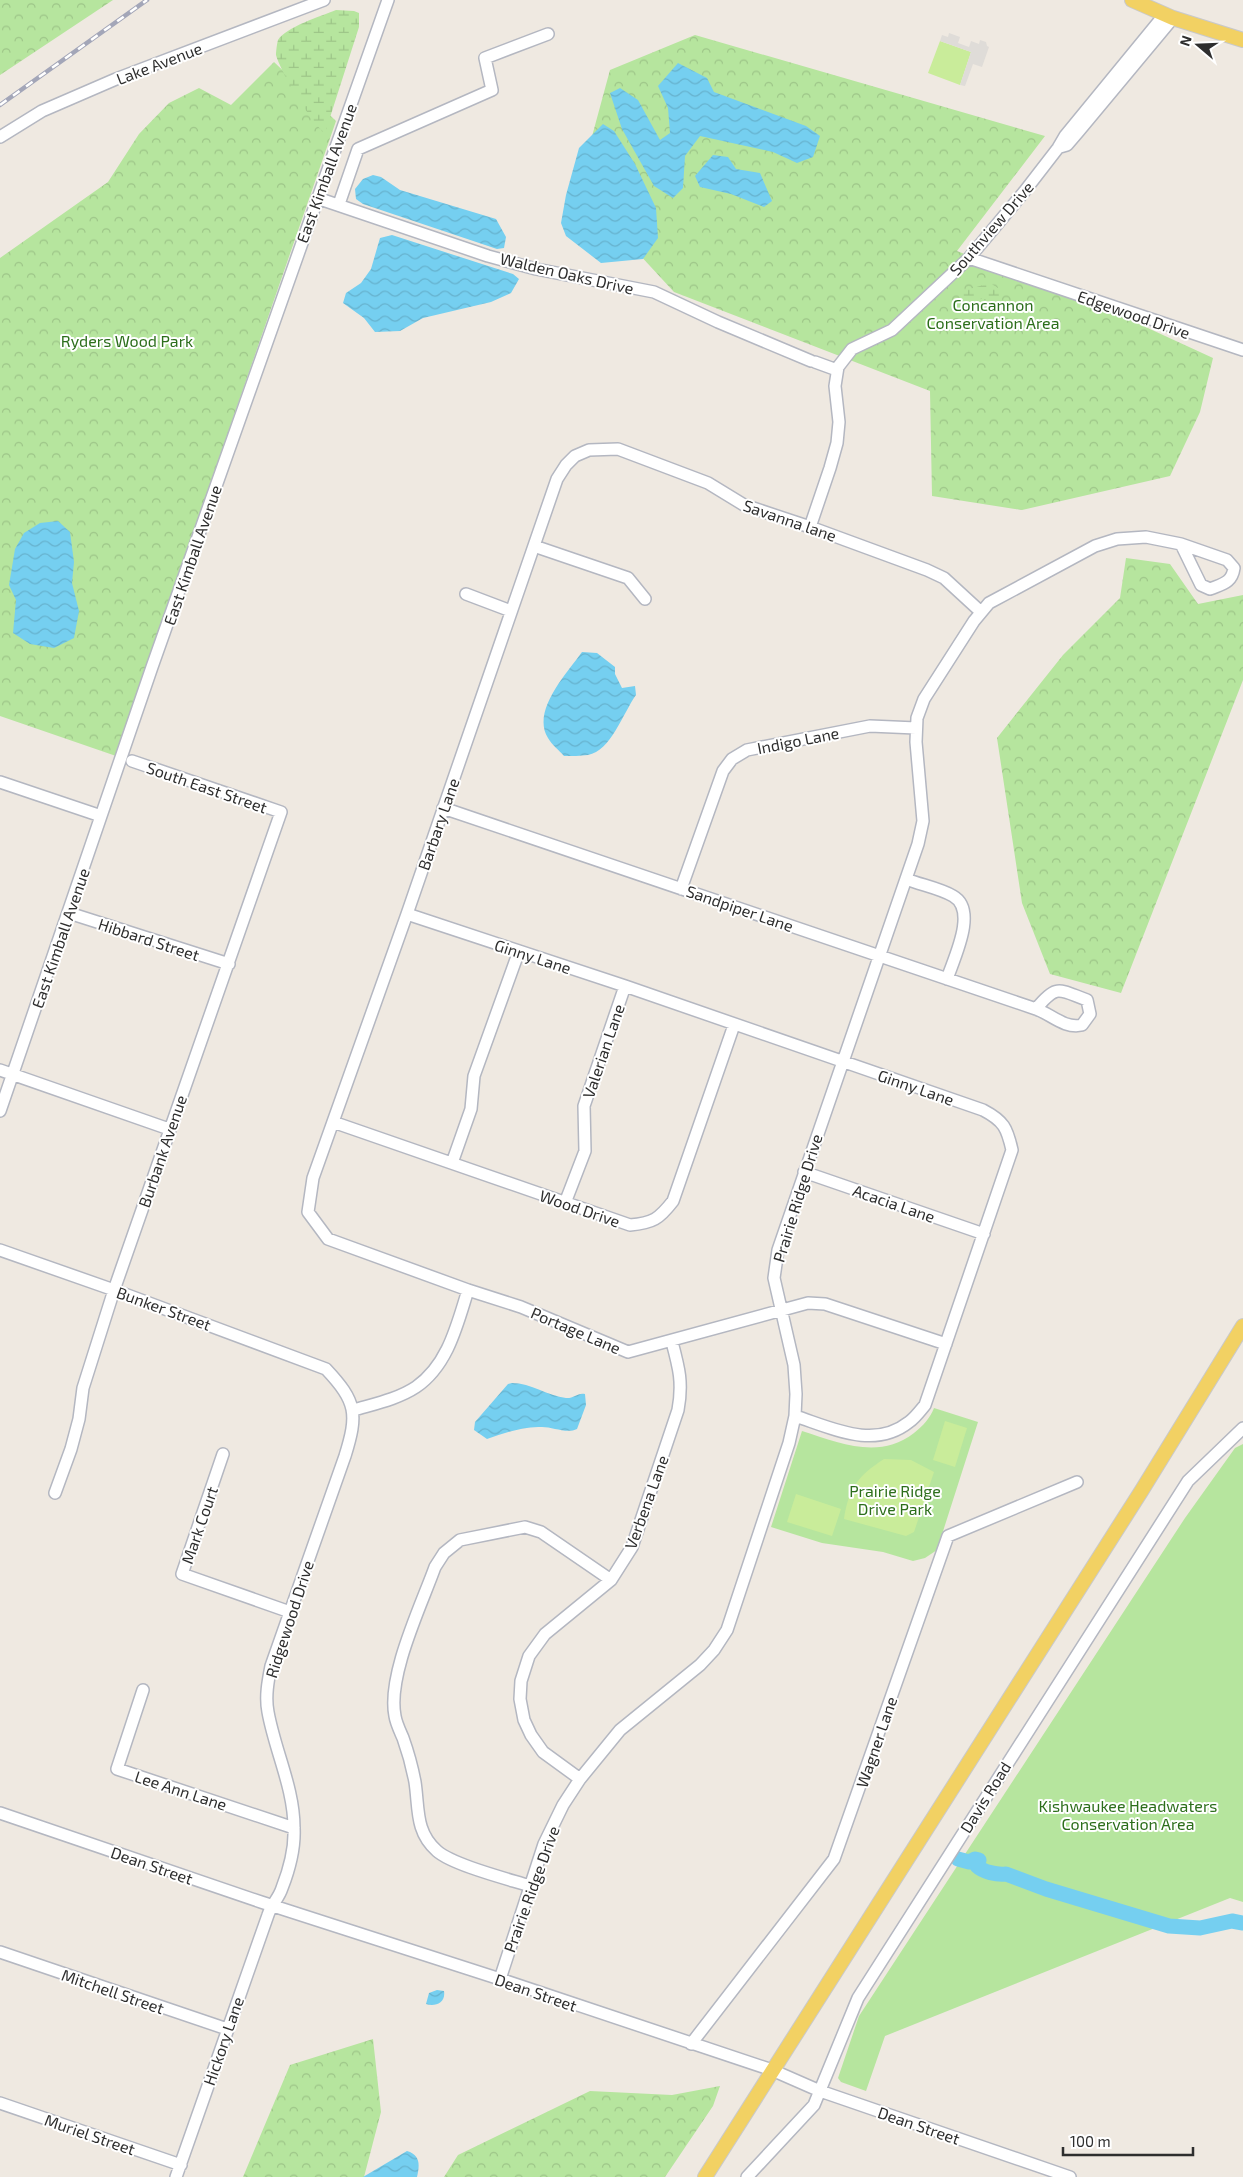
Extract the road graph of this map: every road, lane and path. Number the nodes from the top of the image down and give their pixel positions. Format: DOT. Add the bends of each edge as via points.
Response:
graph roads {
  1 [pos="324,0"];
  2 [pos="388,0"];
  3 [pos="1132,0"];
  4 [pos="1169,16"];
  5 [pos="548,34"];
  6 [pos="1243,40"];
  7 [pos="0,137"];
  8 [pos="318,198"];
  9 [pos="338,204"];
  10 [pos="969,258"];
  11 [pos="1243,350"];
  12 [pos="837,370"];
  13 [pos="589,450"];
  14 [pos="810,526"];
  15 [pos="1181,544"];
  16 [pos="534,546"];
  17 [pos="466,594"];
  18 [pos="645,599"];
  19 [pos="511,611"];
  20 [pos="981,612"];
  21 [pos="916,728"];
  22 [pos="132,761"];
  23 [pos="0,782"];
  24 [pos="443,808"];
  25 [pos="281,812"];
  26 [pos="101,816"];
  27 [pos="906,879"];
  28 [pos="682,889"];
  29 [pos="69,913"];
  30 [pos="407,914"];
  31 [pos="519,951"];
  32 [pos="879,956"];
  33 [pos="229,964"];
  34 [pos="947,979"];
  35 [pos="625,986"];
  36 [pos="1036,1008"];
  37 [pos="734,1025"];
  38 [pos="842,1062"];
  39 [pos="0,1070"];
  40 [pos="13,1074"];
  41 [pos="0,1111"];
  42 [pos="333,1122"];
  43 [pos="169,1128"];
  44 [pos="452,1163"];
  45 [pos="804,1172"];
  46 [pos="566,1203"];
  47 [pos="308,1212"];
  48 [pos="984,1234"];
  49 [pos="0,1250"];
  50 [pos="114,1290"];
  51 [pos="468,1290"];
  52 [pos="781,1311"];
  53 [pos="1243,1326"];
  54 [pos="672,1342"];
  55 [pos="946,1344"];
  56 [pos="354,1410"];
  57 [pos="795,1416"];
  58 [pos="1243,1428"];
  59 [pos="223,1454"];
  60 [pos="1077,1482"];
  61 [pos="55,1493"];
  62 [pos="611,1580"];
  63 [pos="290,1612"];
  64 [pos="143,1690"];
  65 [pos="580,1779"];
  66 [pos="0,1813"];
  67 [pos="294,1828"];
  68 [pos="530,1886"];
  69 [pos="271,1906"];
  70 [pos="0,1952"];
  71 [pos="500,1979"];
  72 [pos="227,2029"];
  73 [pos="691,2044"];
  74 [pos="772,2070"];
  75 [pos="820,2091"];
  76 [pos="0,2103"];
  77 [pos="180,2165"];
  78 [pos="176,2177"];
  79 [pos="705,2177"];
  80 [pos="747,2177"];
  81 [pos="1070,2177"];
  1 -- 7 [label="street, Lake Avenue" via="116,79 42,111"];
  2 -- 8 [label="street, East Kimball Avenue"];
  3 -- 4 [label="main road"];
  4 -- 6 [label="main road"];
  4 -- 10 [label="street, Southview Drive" via="1065,136"];
  5 -- 9 [label="street" via="486,58 492,90 358,149"];
  8 -- 9 [label="street, Walden Oaks Drive"];
  8 -- 26 [label="street, East Kimball Avenue"];
  9 -- 12 [label="street, Walden Oaks Drive" via="488,256 536,269 654,292 718,322"];
  10 -- 11 [label="street, Edgewood Drive"];
  10 -- 12 [label="street, Southview Drive" via="892,330 852,349"];
  12 -- 14 [label="street" via="837,443"];
  13 -- 14 [label="street, Savanna lane" via="618,449 708,483 744,505"];
  13 -- 16 [label="street, Barbary Lane" via="575,456 557,479"];
  14 -- 20 [label="street, Savanna lane" via="944,578"];
  15 -- 15 [label="street, Prairie Ridge Drive" via="1227,560 1234,568 1233,576 1228,582 1210,589 1201,585"];
  15 -- 20 [label="street, Prairie Ridge Drive" via="1146,537 1117,539 1095,546 989,603"];
  16 -- 18 [label="street" via="628,578"];
  16 -- 19 [label="street, Barbary Lane"];
  17 -- 19 [label="street"];
  19 -- 24 [label="street, Barbary Lane"];
  20 -- 21 [label="street, Prairie Ridge Drive" via="924,699"];
  21 -- 27 [label="street, Prairie Ridge Drive" via="923,821"];
  21 -- 28 [label="street, Indigo Lane" via="870,726 747,750 732,759 723,771"];
  22 -- 25 [label="street, South East Street"];
  23 -- 26 [label="street"];
  24 -- 28 [label="street, Sandpiper Lane"];
  24 -- 30 [label="street, Barbary Lane"];
  25 -- 33 [label="street, Burbank Avenue"];
  26 -- 29 [label="street, East Kimball Avenue"];
  27 -- 32 [label="street, Prairie Ridge Drive"];
  27 -- 34 [label="street" via="954,897 962,904 966,914 964,926"];
  28 -- 32 [label="street, Sandpiper Lane"];
  29 -- 33 [label="street, Hibbard Street"];
  29 -- 40 [label="street, East Kimball Avenue"];
  30 -- 31 [label="street, Ginny Lane"];
  30 -- 42 [label="street, Barbary Lane"];
  31 -- 35 [label="street, Ginny Lane"];
  31 -- 44 [label="street" via="474,1076 472,1109"];
  32 -- 34 [label="street, Sandpiper Lane"];
  32 -- 38 [label="street, Prairie Ridge Drive"];
  33 -- 43 [label="street, Burbank Avenue"];
  34 -- 36 [label="street, Sandpiper Lane"];
  35 -- 37 [label="street, Ginny Lane"];
  35 -- 46 [label="street, Valerian Lane" via="584,1106 584,1151"];
  37 -- 38 [label="street, Ginny Lane"];
  37 -- 46 [label="street, Wood Drive" via="673,1201 662,1216 647,1224 630,1225"];
  38 -- 45 [label="street, Prairie Ridge Drive"];
  38 -- 48 [label="street, Ginny Lane" via="983,1110 996,1117 1007,1129 1012,1150"];
  39 -- 40 [label="street"];
  40 -- 41 [label="street, East Kimball Avenue"];
  40 -- 43 [label="street"];
  42 -- 44 [label="street, Wood Drive"];
  42 -- 47 [label="street, Barbary Lane" via="313,1178"];
  43 -- 50 [label="street, Burbank Avenue"];
  44 -- 46 [label="street, Wood Drive"];
  45 -- 48 [label="street, Acacia Lane"];
  45 -- 52 [label="street, Prairie Ridge Drive" via="778,1250 774,1278"];
  47 -- 51 [label="street, Portage Lane" via="328,1239"];
  48 -- 55 [label="street, Ginny Lane"];
  49 -- 50 [label="street, Bunker Street"];
  50 -- 56 [label="street, Bunker Street" via="326,1369 342,1386"];
  50 -- 61 [label="street, Burbank Avenue" via="83,1388 72,1449"];
  51 -- 54 [label="street, Portage Lane" via="521,1307 628,1352"];
  51 -- 56 [label="street" via="451,1343 434,1369 416,1387"];
  52 -- 54 [label="street, Portage Lane"];
  52 -- 55 [label="street, Portage Lane" via="808,1303 825,1304"];
  52 -- 57 [label="street, Prairie Ridge Drive" via="794,1365"];
  53 -- 74 [label="main road"];
  54 -- 62 [label="street, Verbena Lane" via="681,1375 678,1410 632,1547"];
  55 -- 57 [label="street, Ginny Lane" via="925,1405 910,1422 896,1430 875,1437 854,1435"];
  56 -- 63 [label="street, Ridgewood Drive" via="345,1456"];
  57 -- 65 [label="street, Prairie Ridge Drive" via="727,1630 700,1665 620,1730"];
  58 -- 75 [label="street, Davis Road" via="1188,1481 1037,1715 858,1998"];
  59 -- 63 [label="street, Mark Court" via="182,1574"];
  60 -- 73 [label="street, Wagner Lane" via="948,1536 834,1859"];
  62 -- 65 [label="street, Verbena Lane" via="545,1634 529,1656 521,1680 520,1699 531,1736 543,1752"];
  62 -- 68 [label="street" via="541,1532 525,1527 460,1540 444,1553 435,1567 398,1668 393,1689 395,1717 410,1758 417,1817 423,1835 438,1852 455,1861"];
  63 -- 67 [label="street, Ridgewood Drive" via="271,1666 267,1710 291,1800"];
  64 -- 67 [label="street, Lee Ann Lane" via="118,1769"];
  65 -- 68 [label="street, Prairie Ridge Drive" via="544,1844"];
  66 -- 69 [label="street, Dean Street"];
  67 -- 69 [label="street, Ridgewood Drive" via="291,1859 282,1890"];
  68 -- 71 [label="street, Prairie Ridge Drive"];
  69 -- 71 [label="street, Dean Street"];
  69 -- 72 [label="street, Hickory Lane"];
  70 -- 72 [label="street, Mitchell Street"];
  71 -- 73 [label="street, Dean Street"];
  72 -- 77 [label="street, Hickory Lane"];
  73 -- 74 [label="street, Dean Street"];
  74 -- 75 [label="street, Dean Street"];
  74 -- 79 [label="main road"];
  75 -- 80 [label="street, Davis Road" via="804,2118"];
  75 -- 81 [label="street, Dean Street"];
  76 -- 77 [label="street, Muriel Street"];
  77 -- 78 [label="street, Hickory Lane"];
}
